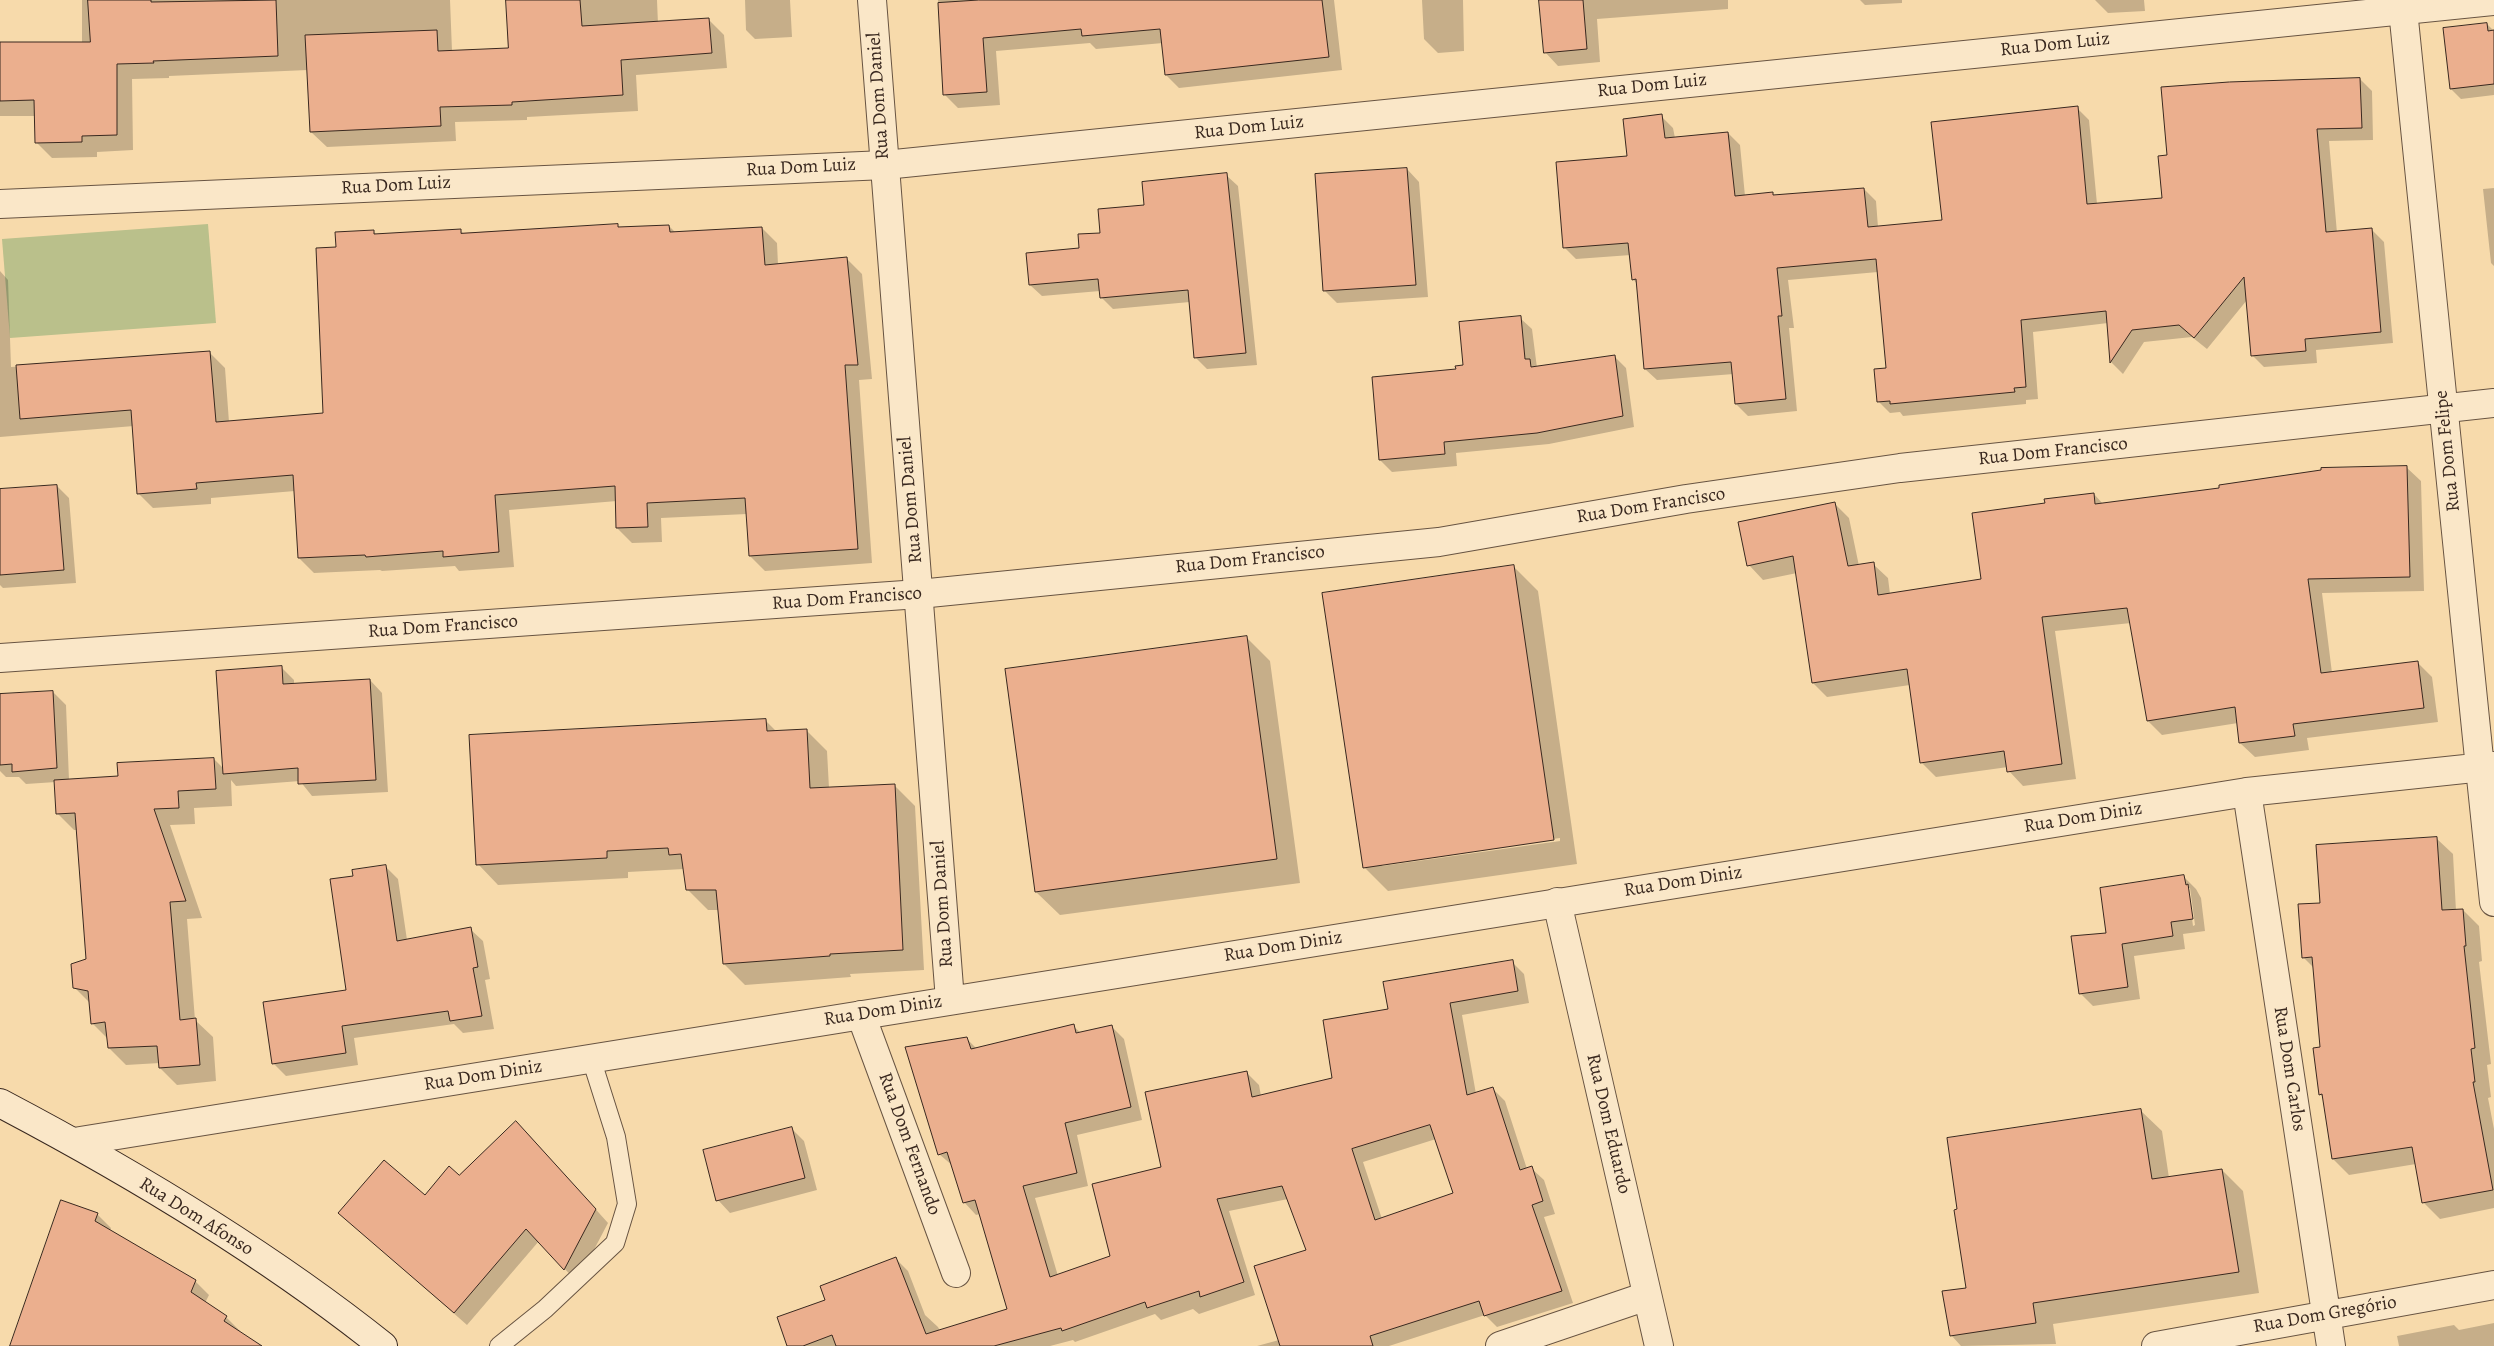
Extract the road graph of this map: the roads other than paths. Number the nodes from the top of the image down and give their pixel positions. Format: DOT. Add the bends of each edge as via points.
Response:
graph roads {
  1 [pos="872,0"];
  2 [pos="2494,0"];
  3 [pos="2402,5"];
  4 [pos="885,165"];
  5 [pos="0,204"];
  6 [pos="2494,403"];
  7 [pos="2444,409"];
  8 [pos="919,594"];
  9 [pos="0,658"];
  10 [pos="2487,767"];
  11 [pos="2247,792"];
  12 [pos="1557,902"];
  13 [pos="2494,902"];
  14 [pos="950,1000"];
  15 [pos="862,1015"];
  16 [pos="592,1058"];
  17 [pos="0,1103"];
  18 [pos="74,1142"];
  19 [pos="956,1273"];
  20 [pos="2494,1285"];
  21 [pos="1648,1296"];
  22 [pos="2326,1315"];
  23 [pos="383,1346"];
  24 [pos="499,1346"];
  25 [pos="1500,1346"];
  26 [pos="1659,1346"];
  27 [pos="2156,1346"];
  28 [pos="2331,1346"];
  1 -- 4 [label="street, Rua Dom Daniel"];
  2 -- 3 [label="street, Rua Dom Luiz"];
  3 -- 4 [label="street, Rua Dom Luiz"];
  3 -- 7 [label="street, Rua Dom Felipe"];
  4 -- 5 [label="street, Rua Dom Luiz"];
  4 -- 8 [label="street, Rua Dom Daniel"];
  6 -- 7 [label="street, Rua Dom Francisco"];
  7 -- 8 [label="street, Rua Dom Francisco" via="1900,468 1686,499 1439,542"];
  7 -- 10 [label="street, Rua Dom Felipe"];
  8 -- 9 [label="street, Rua Dom Francisco"];
  8 -- 14 [label="street, Rua Dom Daniel"];
  10 -- 11 [label="street, Rua Dom Diniz"];
  10 -- 13 [label="street, Rua Dom Felipe"];
  11 -- 12 [label="street, Rua Dom Diniz"];
  11 -- 22 [label="street, Rua Dom Carlos"];
  12 -- 14 [label="street, Rua Dom Diniz"];
  12 -- 21 [label="street, Rua Dom Eduardo"];
  14 -- 15 [label="street, Rua Dom Diniz"];
  15 -- 16 [label="street, Rua Dom Diniz"];
  15 -- 19 [label="street, Rua Dom Fernando"];
  16 -- 18 [label="street, Rua Dom Diniz"];
  16 -- 24 [label="lane" via="616,1137 627,1204 615,1243 545,1309"];
  17 -- 18 [label="street, Rua Dom Afonso"];
  18 -- 23 [label="street, Rua Dom Afonso" via="258,1256"];
  20 -- 22 [label="street, Rua Dom Gregório"];
  21 -- 25 [label="street"];
  21 -- 26 [label="street, Rua Dom Eduardo"];
  22 -- 27 [label="street, Rua Dom Gregório"];
  22 -- 28 [label="street, Rua Dom Carlos"];
}
